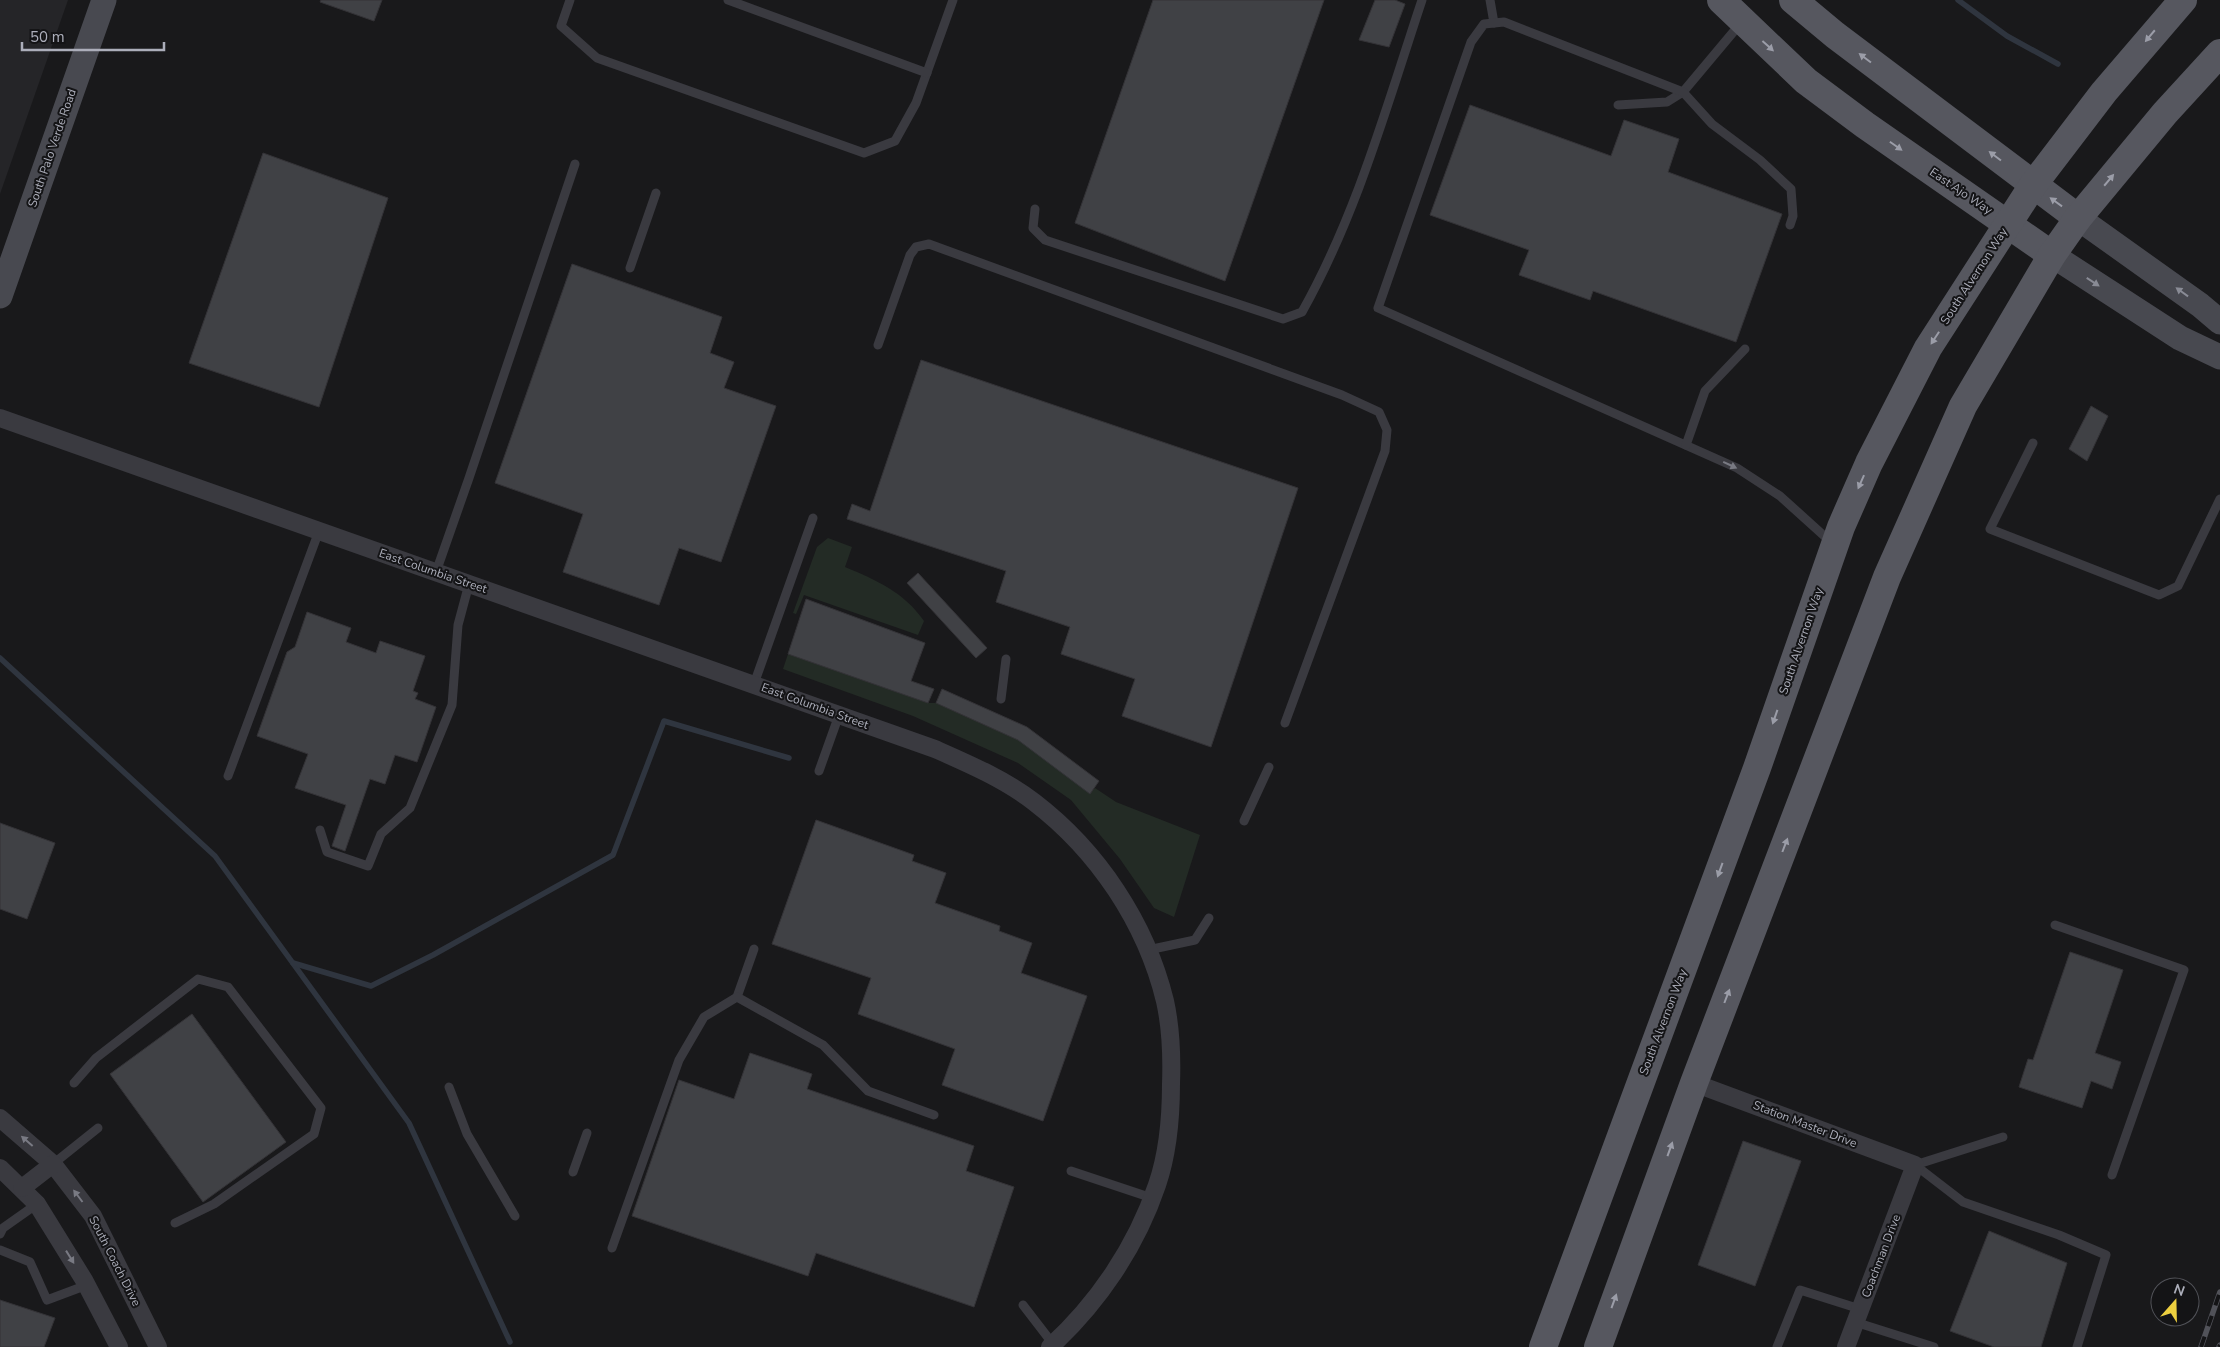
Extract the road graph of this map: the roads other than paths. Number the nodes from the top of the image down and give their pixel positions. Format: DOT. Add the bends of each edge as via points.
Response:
graph roads {
  1 [pos="104,0"];
  2 [pos="570,0"];
  3 [pos="728,0"];
  4 [pos="953,0"];
  5 [pos="1422,0"];
  6 [pos="1490,0"];
  7 [pos="1721,0"];
  8 [pos="1793,0"];
  9 [pos="2183,0"];
  10 [pos="1742,21"];
  11 [pos="1494,23"];
  12 [pos="2220,53"];
  13 [pos="927,73"];
  14 [pos="1683,92"];
  15 [pos="1618,105"];
  16 [pos="575,164"];
  17 [pos="2034,185"];
  18 [pos="656,193"];
  19 [pos="1035,209"];
  20 [pos="2078,218"];
  21 [pos="2008,223"];
  22 [pos="1790,226"];
  23 [pos="2052,255"];
  24 [pos="630,268"];
  25 [pos="0,296"];
  26 [pos="2220,322"];
  27 [pos="878,345"];
  28 [pos="1745,349"];
  29 [pos="2220,357"];
  30 [pos="0,418"];
  31 [pos="2033,443"];
  32 [pos="1686,445"];
  33 [pos="2220,499"];
  34 [pos="812,518"];
  35 [pos="319,531"];
  36 [pos="1834,545"];
  37 [pos="436,572"];
  38 [pos="469,584"];
  39 [pos="1006,659"];
  40 [pos="754,684"];
  41 [pos="1001,699"];
  42 [pos="839,715"];
  43 [pos="1285,723"];
  44 [pos="1269,767"];
  45 [pos="820,771"];
  46 [pos="228,776"];
  47 [pos="1244,821"];
  48 [pos="320,830"];
  49 [pos="1209,918"];
  50 [pos="2055,925"];
  51 [pos="754,950"];
  52 [pos="1148,950"];
  53 [pos="737,997"];
  54 [pos="74,1083"];
  55 [pos="1694,1083"];
  56 [pos="450,1087"];
  57 [pos="934,1115"];
  58 [pos="0,1118"];
  59 [pos="98,1128"];
  60 [pos="587,1133"];
  61 [pos="2002,1137"];
  62 [pos="54,1164"];
  63 [pos="1915,1166"];
  64 [pos="0,1168"];
  65 [pos="1071,1171"];
  66 [pos="573,1172"];
  67 [pos="2112,1175"];
  68 [pos="22,1188"];
  69 [pos="1152,1198"];
  70 [pos="36,1204"];
  71 [pos="515,1216"];
  72 [pos="175,1223"];
  73 [pos="0,1234"];
  74 [pos="612,1248"];
  75 [pos="0,1250"];
  76 [pos="87,1285"];
  77 [pos="1023,1306"];
  78 [pos="1858,1316"];
  79 [pos="1052,1345"];
  80 [pos="119,1347"];
  81 [pos="158,1347"];
  82 [pos="1543,1347"];
  83 [pos="1598,1347"];
  84 [pos="1777,1347"];
  85 [pos="1846,1347"];
  86 [pos="1934,1347"];
  87 [pos="2078,1347"];
  1 -- 25 [label="street, South Palo Verde Road"];
  2 -- 13 [label="lane" via="561,26 597,58 864,153 895,141 916,103"];
  3 -- 13 [label="lane"];
  4 -- 13 [label="lane"];
  5 -- 19 [label="lane" via="1365,171 1320,280 1302,312 1283,319 1045,240 1033,228"];
  6 -- 11 [label="lane"];
  7 -- 10 [label="main road, East Ajo Way"];
  17 -- 8 [label="main road, one-way"];
  9 -- 17 [label="main road, South Alvernon Way, one-way" via="2104,92"];
  10 -- 14 [label="lane"];
  10 -- 21 [label="main road, East Ajo Way, one-way" via="1806,80 1865,125"];
  11 -- 14 [label="lane" via="1504,22"];
  11 -- 32 [label="lane" via="1484,24 1471,42 1378,308"];
  20 -- 12 [label="main road, one-way" via="2165,113"];
  14 -- 15 [label="lane" via="1667,102"];
  14 -- 22 [label="lane" via="1712,124 1760,160 1791,190 1793,216"];
  16 -- 37 [label="lane"];
  20 -- 17 [label="main road, one-way"];
  17 -- 21 [label="main road, South Alvernon Way"];
  18 -- 24 [label="lane"];
  20 -- 23 [label="main road"];
  26 -- 20 [label="street, one-way"];
  21 -- 23 [label="main road, East Ajo Way"];
  21 -- 36 [label="main road, South Alvernon Way, one-way" via="1919,364 1869,463"];
  23 -- 29 [label="street, East Ajo Way, one-way" via="2180,338"];
  55 -- 23 [label="main road, one-way" via="1887,577 1963,406"];
  27 -- 43 [label="lane" via="910,255 916,248 929,244 1379,412 1387,430 1385,452"];
  28 -- 32 [label="lane" via="1705,391"];
  30 -- 35 [label="street, East Columbia Street"];
  31 -- 33 [label="lane" via="1990,529 2159,595 2178,586"];
  32 -- 36 [label="lane, one-way" via="1737,468 1780,496"];
  34 -- 40 [label="lane"];
  35 -- 37 [label="street, East Columbia Street"];
  35 -- 46 [label="lane"];
  36 -- 82 [label="main road, South Alvernon Way, one-way" via="1754,777"];
  37 -- 38 [label="street, East Columbia Street"];
  38 -- 40 [label="street, East Columbia Street"];
  38 -- 48 [label="lane" via="458,626 452,705 410,808 382,834 368,866 327,852"];
  39 -- 41 [label="lane"];
  40 -- 42 [label="street, East Columbia Street"];
  42 -- 45 [label="lane"];
  42 -- 52 [label="street, East Columbia Street" via="986,771 1034,802 1072,836 1104,872 1128,908"];
  44 -- 47 [label="lane"];
  49 -- 52 [label="lane" via="1195,940"];
  50 -- 67 [label="lane" via="2184,970"];
  51 -- 53 [label="lane"];
  52 -- 69 [label="street, East Columbia Street" via="1165,1001 1172,1058 1169,1131"];
  53 -- 57 [label="lane" via="823,1045 868,1091"];
  53 -- 74 [label="lane" via="704,1017 679,1060"];
  54 -- 72 [label="lane" via="96,1058 198,979 228,987 321,1108 314,1134 214,1204"];
  55 -- 63 [label="street, Station Master Drive"];
  83 -- 55 [label="main road, one-way"];
  56 -- 71 [label="lane" via="466,1134"];
  62 -- 58 [label="street, South Coach Drive, one-way"];
  59 -- 62 [label="lane"];
  60 -- 66 [label="lane"];
  61 -- 63 [label="lane"];
  62 -- 68 [label="street"];
  81 -- 62 [label="street, South Coach Drive, one-way" via="93,1216"];
  63 -- 78 [label="street, Coachman Drive"];
  63 -- 87 [label="lane" via="1963,1202 2106,1255"];
  64 -- 68 [label="street"];
  65 -- 69 [label="lane"];
  68 -- 70 [label="street"];
  69 -- 79 [label="street, East Columbia Street" via="1124,1258 1082,1316"];
  70 -- 73 [label="lane" via="3,1228"];
  70 -- 76 [label="street, one-way"];
  75 -- 76 [label="lane" via="30,1262 47,1300"];
  76 -- 80 [label="street"];
  77 -- 79 [label="lane"];
  78 -- 84 [label="lane" via="1800,1290"];
  78 -- 85 [label="street, Coachman Drive"];
  78 -- 86 [label="lane"];
}
